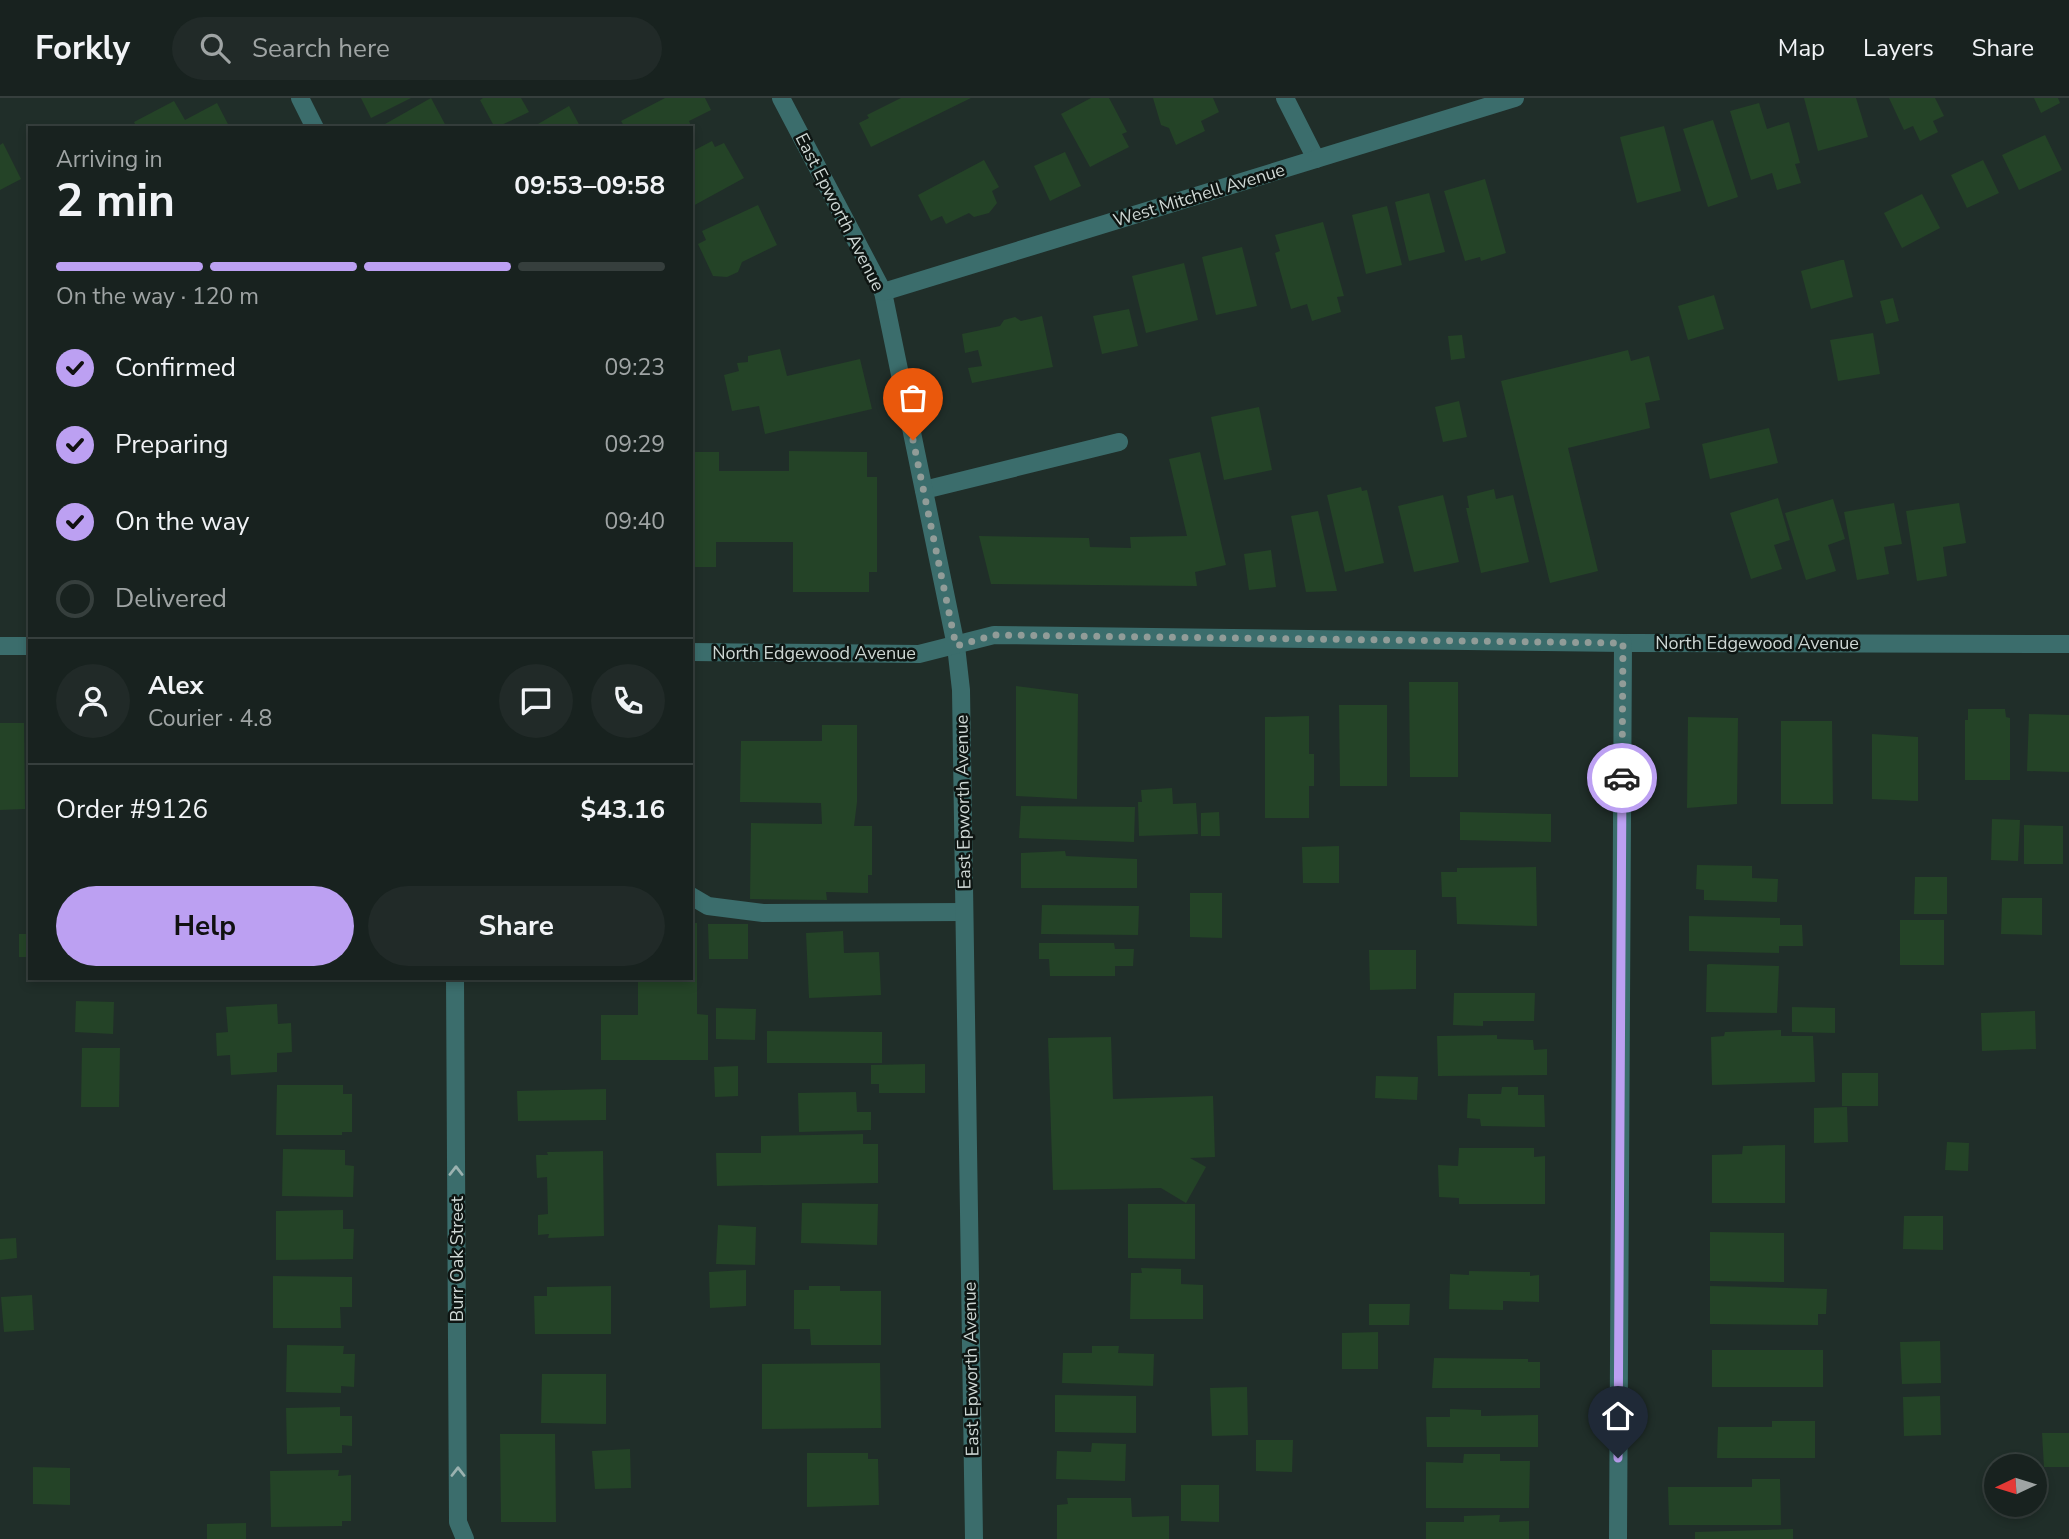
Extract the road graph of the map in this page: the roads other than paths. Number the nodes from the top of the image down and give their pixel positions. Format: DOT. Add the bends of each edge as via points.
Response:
graph roads {
  1 [pos="300,98"];
  2 [pos="781,98"];
  3 [pos="1285,98"];
  4 [pos="1515,98"];
  5 [pos="314,126"];
  6 [pos="1316,159"];
  7 [pos="883,292"];
  8 [pos="1119,442"];
  9 [pos="923,490"];
  10 [pos="1623,643"];
  11 [pos="2069,644"];
  12 [pos="0,646"];
  13 [pos="28,646"];
  14 [pos="956,646"];
  15 [pos="693,652"];
  16 [pos="693,897"];
  17 [pos="964,912"];
  18 [pos="455,980"];
  19 [pos="465,1539"];
  20 [pos="974,1539"];
  21 [pos="1618,1539"];
  1 -- 5 [label="street"];
  2 -- 7 [label="street, East Epworth Avenue"];
  3 -- 6 [label="street"];
  4 -- 6 [label="street, West Mitchell Avenue"];
  6 -- 7 [label="street, West Mitchell Avenue"];
  7 -- 9 [label="street, East Epworth Avenue"];
  8 -- 9 [label="street"];
  9 -- 14 [label="street, East Epworth Avenue"];
  10 -- 11 [label="street, North Edgewood Avenue"];
  10 -- 14 [label="street, North Edgewood Avenue" via="994,635"];
  10 -- 21 [label="street"];
  12 -- 13 [label="street"];
  14 -- 15 [label="street, North Edgewood Avenue" via="919,654"];
  14 -- 17 [label="street, East Epworth Avenue" via="961,690"];
  16 -- 17 [label="street" via="708,906 763,913"];
  17 -- 20 [label="street, East Epworth Avenue"];
  19 -- 18 [label="street, Burr Oak Street, one-way" via="458,1522"];
}
